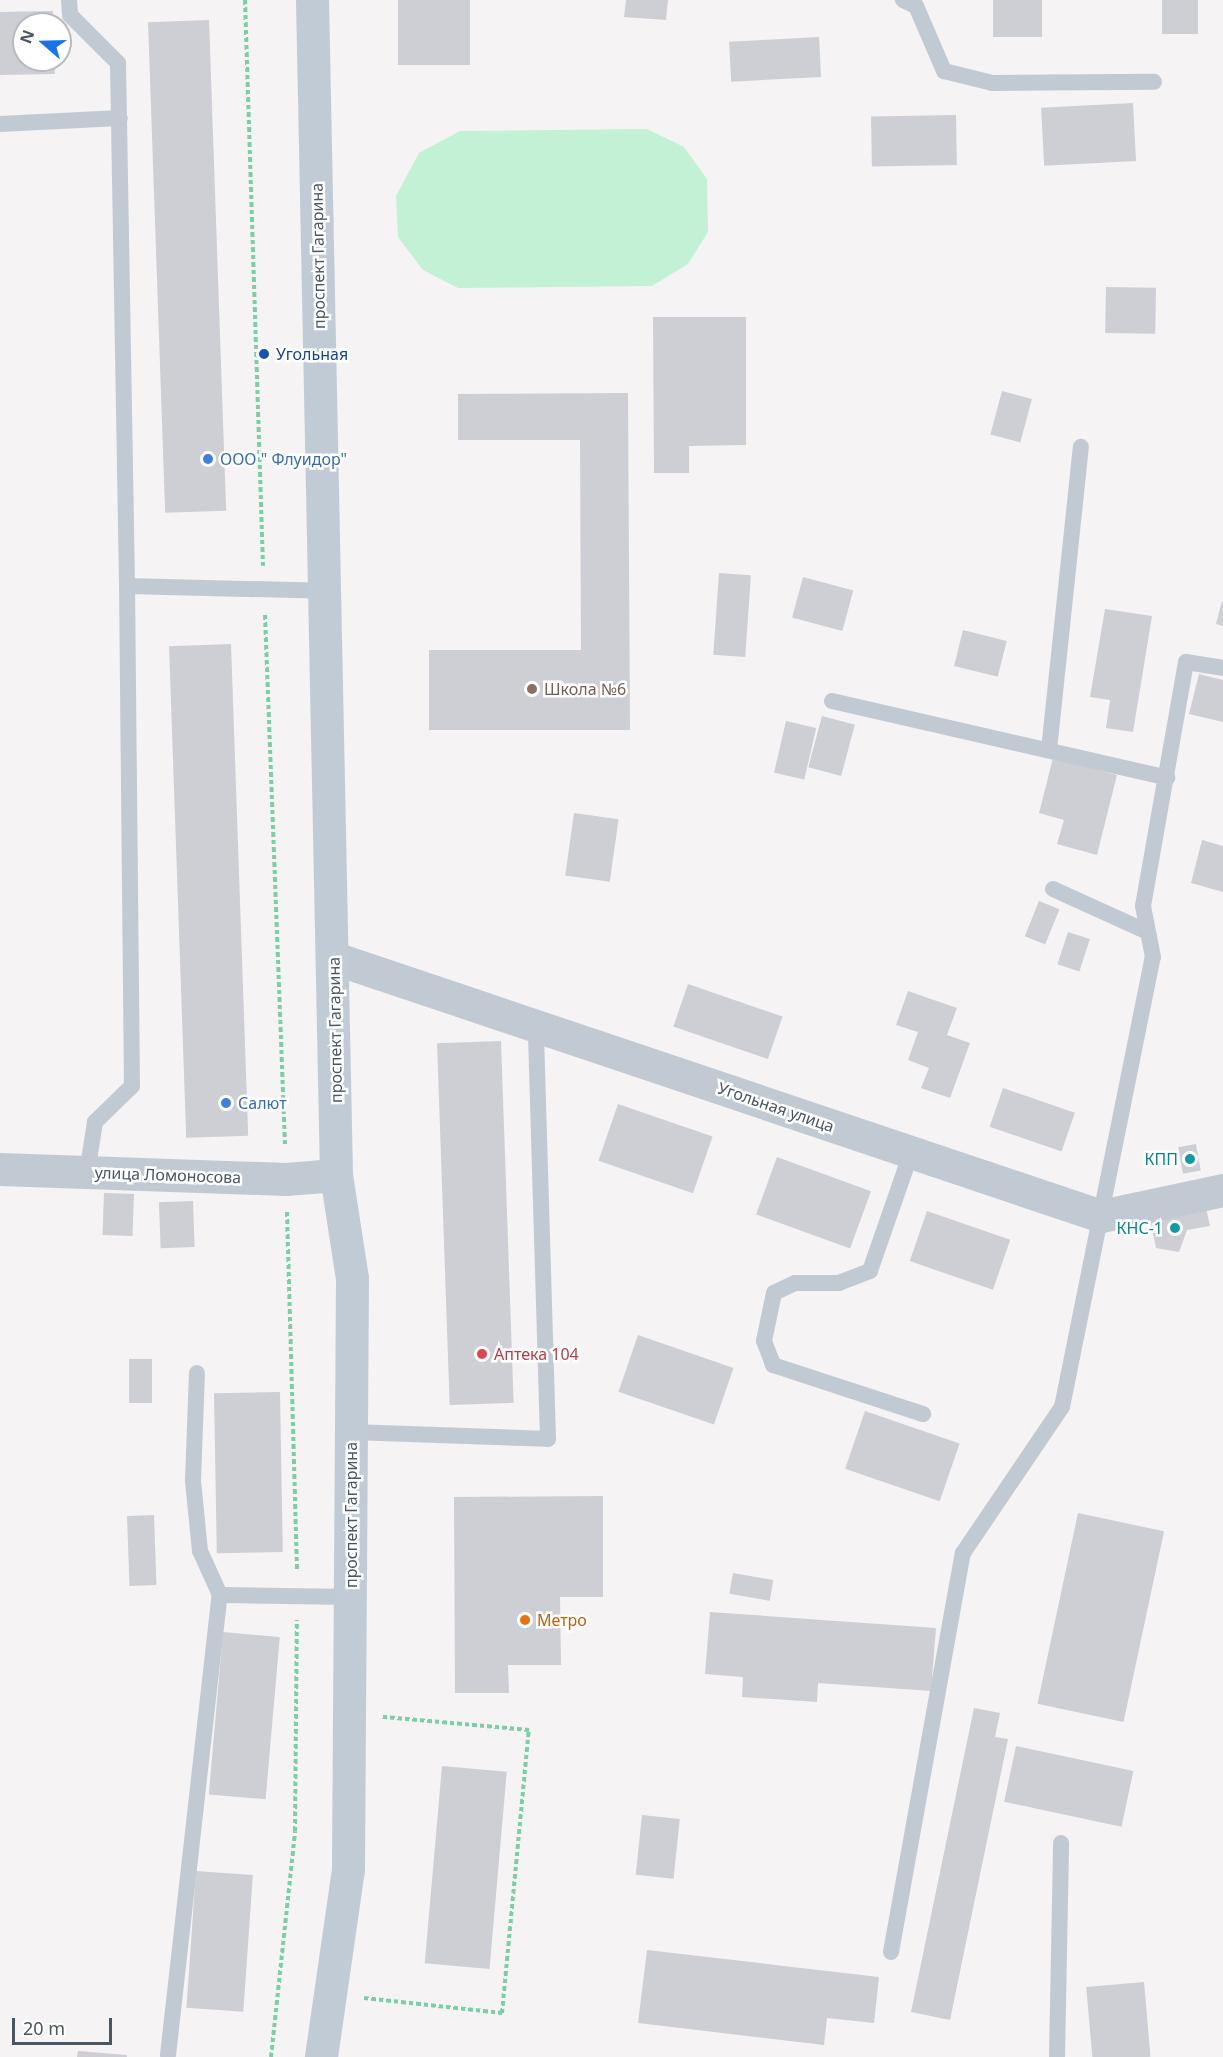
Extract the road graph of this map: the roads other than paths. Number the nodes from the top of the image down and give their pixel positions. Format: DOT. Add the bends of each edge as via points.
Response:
graph roads {
  1 [pos="69,0"];
  2 [pos="312,0"];
  3 [pos="912,2"];
  4 [pos="1154,82"];
  5 [pos="120,118"];
  6 [pos="0,124"];
  7 [pos="1081,447"];
  8 [pos="128,586"];
  9 [pos="326,591"];
  10 [pos="1223,668"];
  11 [pos="832,701"];
  12 [pos="1049,750"];
  13 [pos="1167,778"];
  14 [pos="1053,889"];
  15 [pos="1148,932"];
  16 [pos="334,958"];
  17 [pos="536,1026"];
  18 [pos="911,1153"];
  19 [pos="0,1169"];
  20 [pos="87,1173"];
  21 [pos="336,1175"];
  22 [pos="1223,1190"];
  23 [pos="1101,1216"];
  24 [pos="197,1373"];
  25 [pos="923,1414"];
  26 [pos="351,1432"];
  27 [pos="220,1595"];
  28 [pos="350,1597"];
  29 [pos="1061,1843"];
  30 [pos="891,1952"];
  31 [pos="168,2055"];
  32 [pos="321,2057"];
  33 [pos="1057,2057"];
  1 -- 5 [label="lane" via="70,15 118,63"];
  2 -- 9 [label="main road, проспект Гагарина"];
  3 -- 4 [label="lane" via="944,71 992,83"];
  5 -- 6 [label="lane"];
  5 -- 8 [label="lane"];
  7 -- 12 [label="lane"];
  8 -- 9 [label="lane"];
  8 -- 20 [label="lane" via="132,1086 95,1122"];
  9 -- 16 [label="main road, проспект Гагарина"];
  10 -- 13 [label="lane" via="1186,662"];
  11 -- 12 [label="lane"];
  12 -- 13 [label="lane"];
  13 -- 15 [label="lane" via="1143,906"];
  14 -- 15 [label="lane"];
  15 -- 23 [label="lane" via="1153,957"];
  16 -- 17 [label="street, Угольная улица"];
  16 -- 21 [label="main road, проспект Гагарина"];
  17 -- 18 [label="street, Угольная улица"];
  17 -- 26 [label="lane" via="548,1439"];
  18 -- 23 [label="street, Угольная улица"];
  18 -- 25 [label="lane" via="870,1271 839,1283 795,1283 774,1293 764,1341 773,1365"];
  19 -- 20 [label="street, улица Ломоносова"];
  20 -- 21 [label="street, улица Ломоносова" via="286,1179"];
  21 -- 26 [label="main road, проспект Гагарина" via="352,1278"];
  22 -- 23 [label="street"];
  23 -- 30 [label="lane" via="1062,1407 963,1553"];
  24 -- 27 [label="lane" via="193,1481 200,1551"];
  26 -- 28 [label="main road, проспект Гагарина"];
  27 -- 28 [label="lane"];
  27 -- 31 [label="lane"];
  28 -- 32 [label="main road, проспект Гагарина" via="348,1869"];
  29 -- 33 [label="lane"];
}
